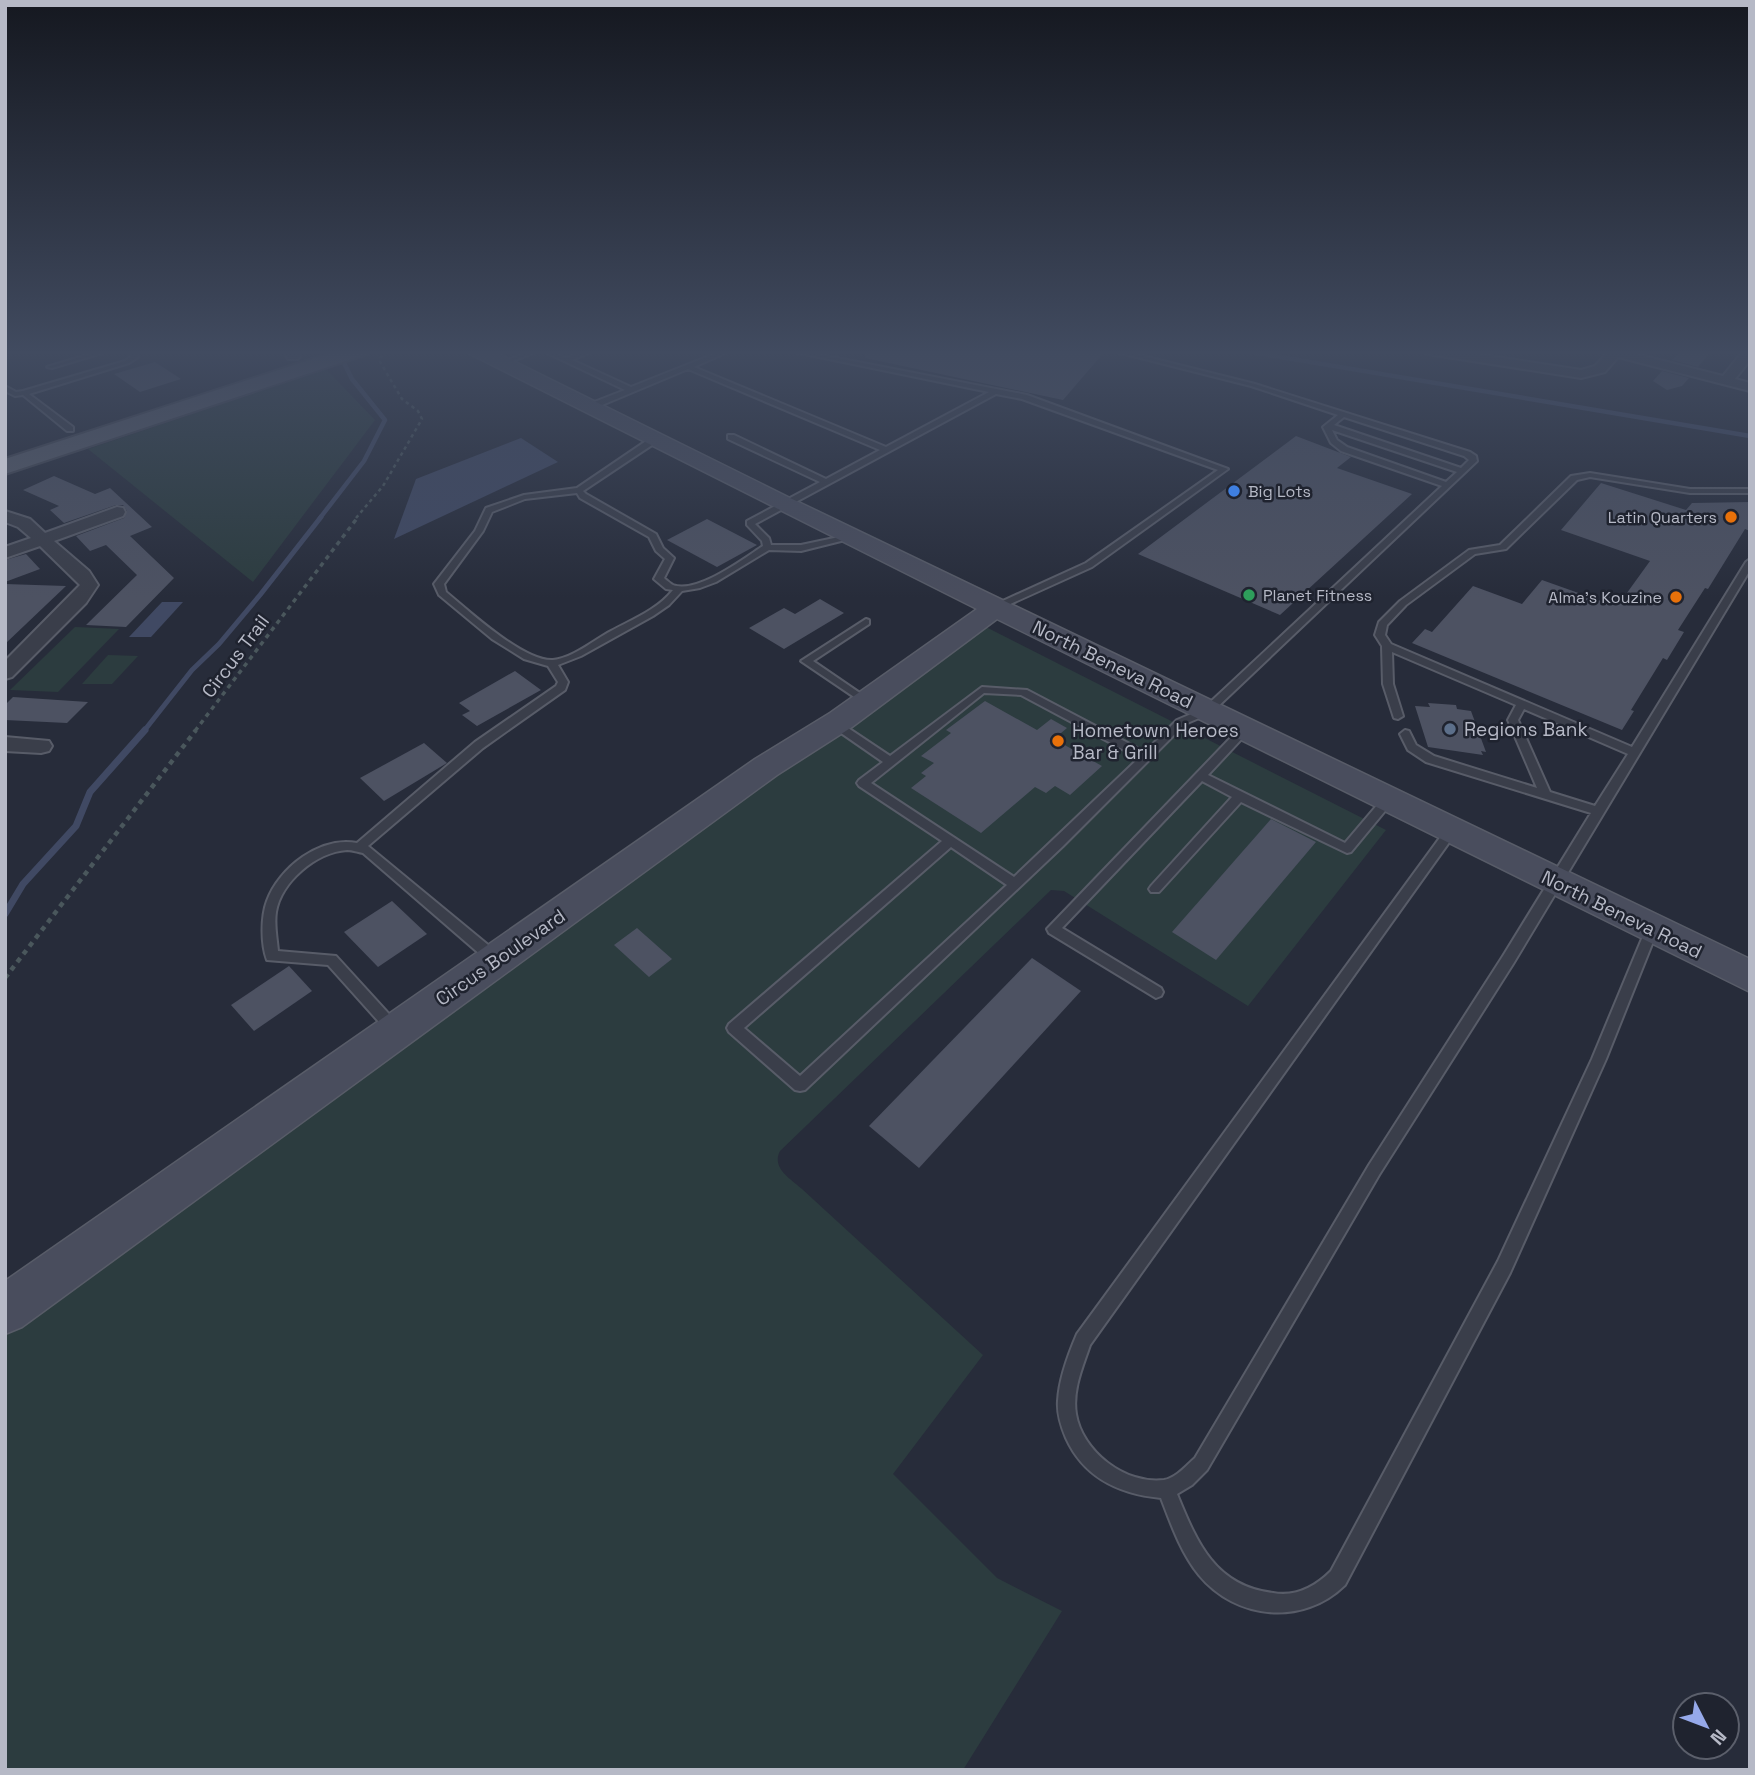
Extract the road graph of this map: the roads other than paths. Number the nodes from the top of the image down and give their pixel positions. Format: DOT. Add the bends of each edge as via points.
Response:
graph roads {
  1 [pos="60,433"];
  2 [pos="79,433"];
  3 [pos="643,433"];
  4 [pos="846,433"];
  5 [pos="919,433"];
  6 [pos="1124,433"];
  7 [pos="1331,433"];
  8 [pos="1348,433"];
  9 [pos="1401,433"];
  10 [pos="731,437"];
  11 [pos="655,439"];
  12 [pos="887,450"];
  13 [pos="7,454"];
  14 [pos="1463,471"];
  15 [pos="825,482"];
  16 [pos="1448,485"];
  17 [pos="579,490"];
  18 [pos="1750,491"];
  19 [pos="785,504"];
  20 [pos="117,512"];
  21 [pos="5,516"];
  22 [pos="853,537"];
  23 [pos="42,539"];
  24 [pos="767,547"];
  25 [pos="5,553"];
  26 [pos="1750,562"];
  27 [pos="678,590"];
  28 [pos="997,607"];
  29 [pos="866,622"];
  30 [pos="1387,646"];
  31 [pos="552,664"];
  32 [pos="7,669"];
  33 [pos="866,702"];
  34 [pos="1522,704"];
  35 [pos="1207,711"];
  36 [pos="1398,716"];
  37 [pos="835,724"];
  38 [pos="1244,729"];
  39 [pos="1405,734"];
  40 [pos="5,744"];
  41 [pos="41,746"];
  42 [pos="1634,751"];
  43 [pos="1146,757"];
  44 [pos="889,761"];
  45 [pos="1201,776"];
  46 [pos="1545,794"];
  47 [pos="1239,796"];
  48 [pos="1388,800"];
  49 [pos="1597,811"];
  50 [pos="1451,831"];
  51 [pos="950,841"];
  52 [pos="358,848"];
  53 [pos="1554,881"];
  54 [pos="1015,884"];
  55 [pos="1155,889"];
  56 [pos="1651,929"];
  57 [pos="496,960"];
  58 [pos="1750,977"];
  59 [pos="1156,992"];
  60 [pos="396,1031"];
  61 [pos="5,1310"];
  62 [pos="1166,1489"];
  1 -- 13 [label="main road"];
  2 -- 13 [label="main road"];
  3 -- 11 [label="main road, North Beneva Road"];
  4 -- 12 [label="lane"];
  5 -- 12 [label="lane"];
  6 -- 28 [label="lane" via="1224,469 1089,565"];
  7 -- 16 [label="lane" via="1344,449"];
  8 -- 14 [label="lane"];
  9 -- 14 [label="lane" via="1473,457"];
  10 -- 15 [label="lane"];
  11 -- 17 [label="lane"];
  11 -- 19 [label="main road, North Beneva Road"];
  12 -- 15 [label="lane"];
  14 -- 16 [label="lane"];
  15 -- 19 [label="lane"];
  16 -- 35 [label="lane"];
  17 -- 27 [label="lane" via="653,536 670,558 659,579"];
  17 -- 31 [label="lane" via="524,497 489,510 439,584 442,593 517,651"];
  18 -- 30 [label="lane" via="1690,491 1590,475 1574,478 1503,547 1472,552 1391,613 1380,635"];
  19 -- 22 [label="main road, North Beneva Road"];
  19 -- 24 [label="lane" via="750,523"];
  20 -- 23 [label="street"];
  21 -- 23 [label="street" via="24,523"];
  22 -- 24 [label="lane" via="801,548"];
  22 -- 28 [label="main road, North Beneva Road"];
  23 -- 25 [label="street"];
  23 -- 32 [label="street" via="89,585"];
  24 -- 27 [label="lane" via="695,588"];
  26 -- 42 [label="lane"];
  27 -- 31 [label="lane" via="642,618"];
  28 -- 33 [label="main road, Circus Boulevard"];
  28 -- 35 [label="main road, North Beneva Road"];
  29 -- 33 [label="lane" via="806,662"];
  30 -- 34 [label="lane"];
  30 -- 36 [label="lane" via="1388,684"];
  31 -- 52 [label="lane" via="563,682 561,688 479,745"];
  33 -- 37 [label="main road, Circus Boulevard"];
  34 -- 42 [label="lane"];
  34 -- 46 [label="lane" via="1513,720"];
  35 -- 38 [label="main road, North Beneva Road"];
  35 -- 43 [label="lane" via="1181,722"];
  37 -- 44 [label="lane"];
  37 -- 57 [label="main road, Circus Boulevard" via="766,767"];
  38 -- 45 [label="lane"];
  38 -- 48 [label="main road, North Beneva Road"];
  39 -- 46 [label="lane" via="1412,747 1430,759"];
  40 -- 41 [label="street"];
  42 -- 49 [label="lane"];
  43 -- 44 [label="lane" via="1023,692 982,690"];
  43 -- 54 [label="lane"];
  44 -- 51 [label="lane" via="863,783"];
  45 -- 47 [label="lane"];
  45 -- 59 [label="lane" via="1053,929"];
  46 -- 49 [label="lane"];
  47 -- 48 [label="lane" via="1348,849"];
  47 -- 55 [label="lane"];
  48 -- 50 [label="main road, North Beneva Road"];
  49 -- 53 [label="lane"];
  50 -- 53 [label="main road, North Beneva Road"];
  50 -- 62 [label="lane" via="1083,1340 1067,1389 1073,1436 1087,1457 1112,1477 1135,1487"];
  51 -- 54 [label="lane"];
  51 -- 54 [label="lane" via="734,1028 800,1085"];
  52 -- 57 [label="lane" via="367,850"];
  52 -- 60 [label="lane" via="345,846 318,854 280,888 270,909 272,956 331,960"];
  53 -- 56 [label="main road, North Beneva Road"];
  53 -- 62 [label="lane" via="1374,1170 1201,1464"];
  56 -- 58 [label="main road, North Beneva Road"];
  56 -- 62 [label="lane" via="1599,1059 1504,1268 1338,1578 1322,1594 1295,1604 1257,1603 1226,1590 1204,1569"];
  57 -- 60 [label="main road, Circus Boulevard"];
  60 -- 61 [label="main road, Circus Boulevard"];
}
